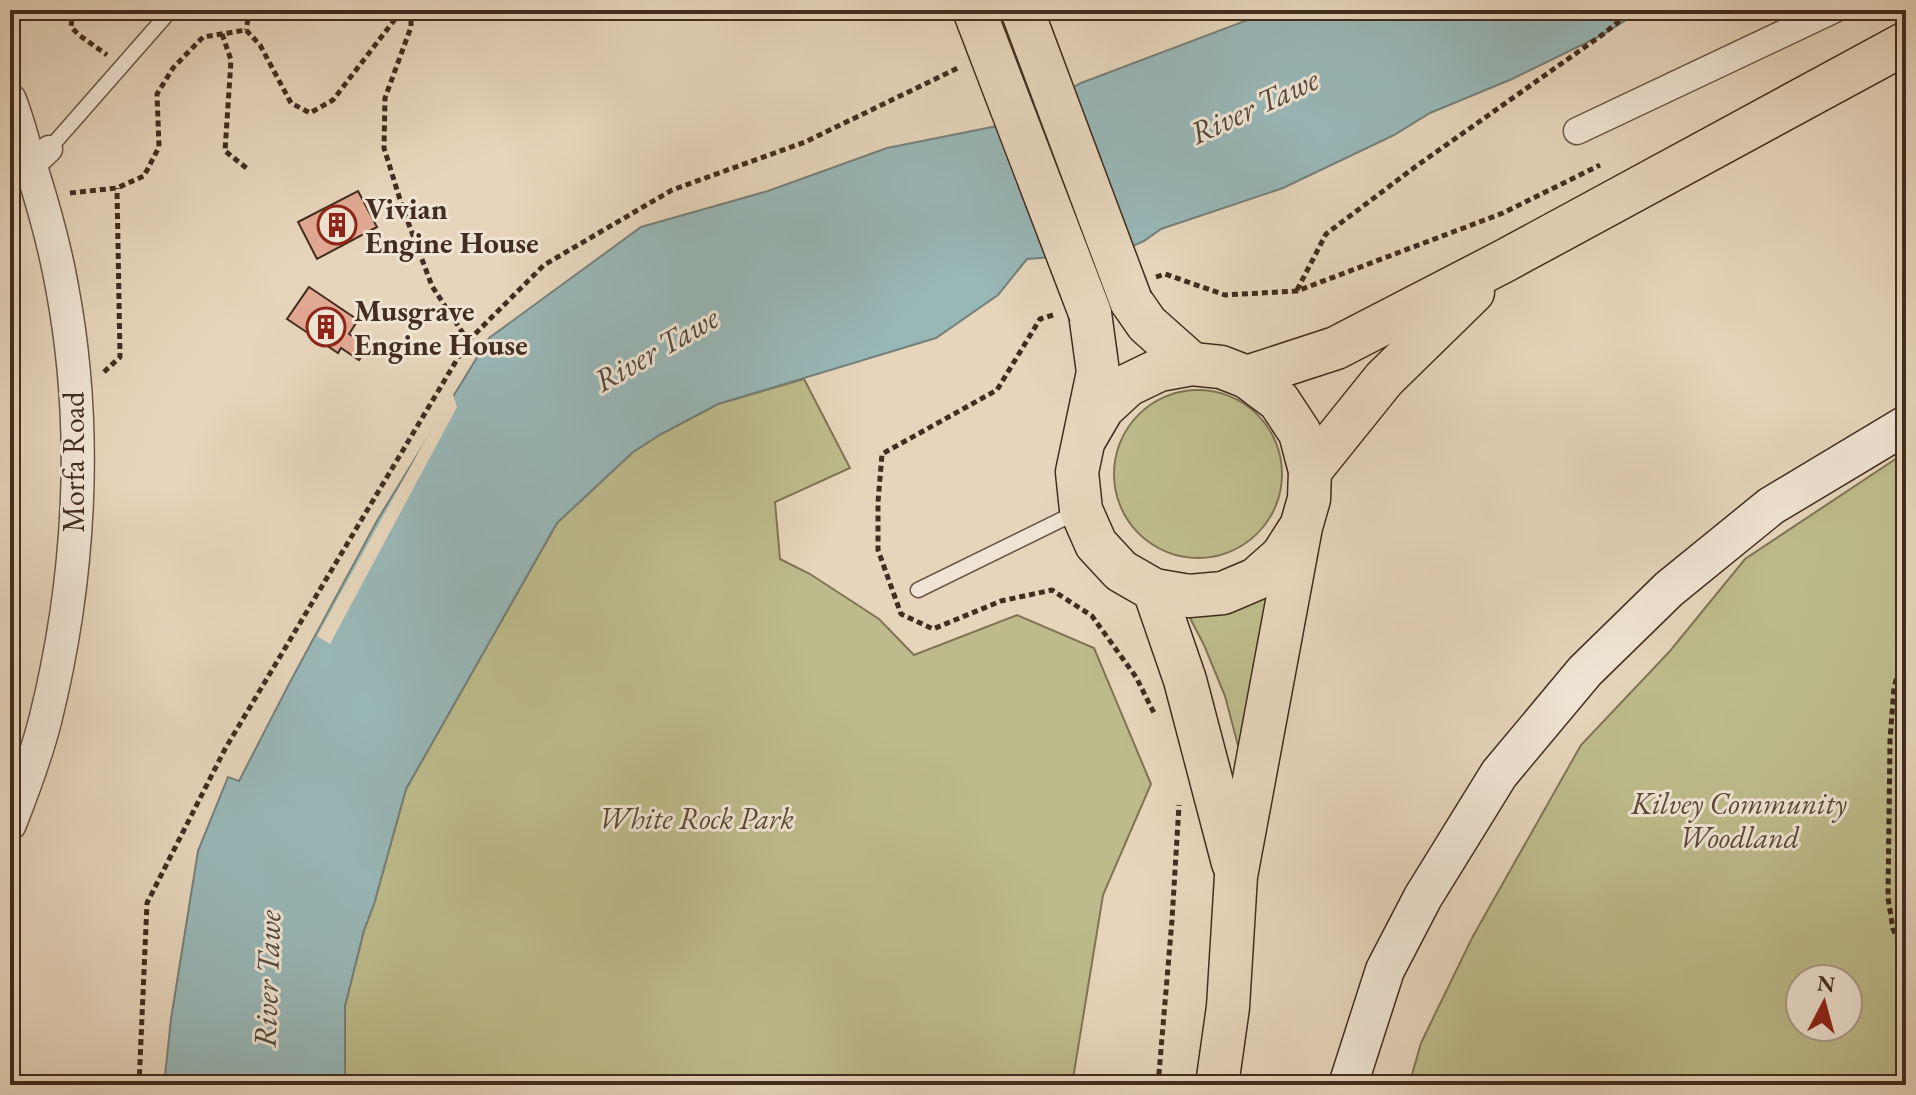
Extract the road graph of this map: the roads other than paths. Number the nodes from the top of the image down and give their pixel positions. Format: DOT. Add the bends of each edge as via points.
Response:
graph roads {
  1 [pos="171,10"];
  2 [pos="974,10"];
  3 [pos="1833,10"];
  4 [pos="1037,17"];
  5 [pos="1906,43"];
  6 [pos="10,100"];
  7 [pos="1577,131"];
  8 [pos="32,171"];
  9 [pos="1506,260"];
  10 [pos="1192,364"];
  11 [pos="1247,377"];
  12 [pos="1906,425"];
  13 [pos="1086,437"];
  14 [pos="1310,471"];
  15 [pos="1081,510"];
  16 [pos="1301,527"];
  17 [pos="918,590"];
  18 [pos="1154,590"];
  19 [pos="10,824"];
  20 [pos="1236,876"];
  21 [pos="1217,1085"];
  22 [pos="1348,1085"];
  1 -- 8 [label="lane"];
  2 -- 13 [label="main road, bridge" via="1090,313 1098,372"];
  3 -- 7 [label="street"];
  4 -- 10 [label="main road, bridge" via="1131,301 1147,324"];
  5 -- 9 [label="main road"];
  6 -- 8 [label="street, Morfa Road"];
  8 -- 19 [label="street, Morfa Road" via="63,288 78,459 72,578 61,650 45,723"];
  9 -- 11 [label="main road" via="1336,348"];
  9 -- 14 [label="main road" via="1384,379"];
  10 -- 11 [label="main road"];
  10 -- 13 [label="main road" via="1159,370 1128,385 1103,408"];
  11 -- 14 [label="main road" via="1279,401 1300,433"];
  12 -- 22 [label="main road" via="1771,506 1669,589 1585,671 1499,774 1423,897 1385,970"];
  13 -- 15 [label="main road" via="1077,472"];
  14 -- 16 [label="main road"];
  15 -- 17 [label="lane"];
  15 -- 18 [label="main road" via="1096,544 1121,571"];
  16 -- 18 [label="main road" via="1282,556 1256,579 1223,593 1189,596"];
  16 -- 20 [label="main road"];
  18 -- 20 [label="main road" via="1185,680"];
  20 -- 21 [label="main road"];
}
